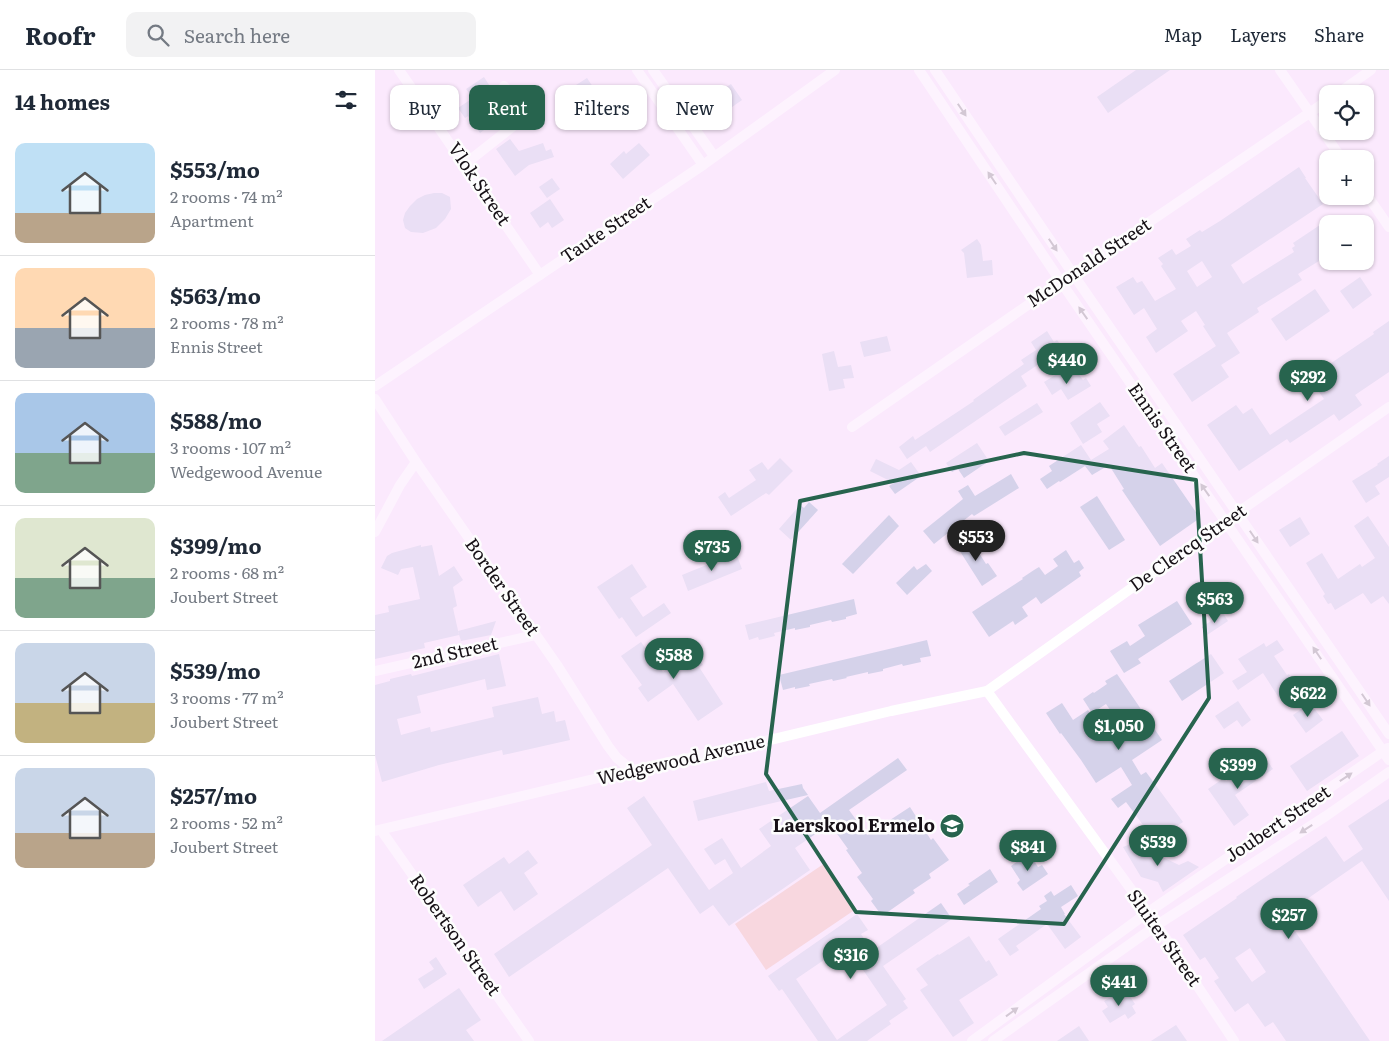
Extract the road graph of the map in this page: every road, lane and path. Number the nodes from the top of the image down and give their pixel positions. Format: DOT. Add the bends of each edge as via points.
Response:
graph roads {
  1 [pos="399,70"];
  2 [pos="637,70"];
  3 [pos="653,70"];
  4 [pos="835,70"];
  5 [pos="919,70"];
  6 [pos="935,70"];
  7 [pos="1280,70"];
  8 [pos="1371,70"];
  9 [pos="1350,85"];
  10 [pos="1319,107"];
  11 [pos="1310,113"];
  12 [pos="508,130"];
  13 [pos="1336,150"];
  14 [pos="714,156"];
  15 [pos="465,164"];
  16 [pos="703,165"];
  17 [pos="1374,205"];
  18 [pos="1389,226"];
  19 [pos="1073,274"];
  20 [pos="540,275"];
  21 [pos="1061,282"];
  22 [pos="375,386"];
  23 [pos="375,399"];
  24 [pos="1389,407"];
  25 [pos="851,427"];
  26 [pos="416,462"];
  27 [pos="1237,512"];
  28 [pos="1226,521"];
  29 [pos="375,532"];
  30 [pos="535,635"];
  31 [pos="375,671"];
  32 [pos="987,691"];
  33 [pos="1389,734"];
  34 [pos="1387,753"];
  35 [pos="632,770"];
  36 [pos="1389,772"];
  37 [pos="378,830"];
  38 [pos="1147,913"];
  39 [pos="1157,925"];
  40 [pos="529,1041"];
  41 [pos="972,1041"];
  42 [pos="993,1041"];
  43 [pos="1233,1041"];
  1 -- 15 [label="street, Vlok Street"];
  2 -- 16 [label="street"];
  3 -- 14 [label="street"];
  4 -- 14 [label="street, Taute Street"];
  21 -- 5 [label="street, Ennis Street, one-way"];
  6 -- 19 [label="street, Ennis Street, one-way"];
  7 -- 11 [label="street"];
  8 -- 9 [label="street"];
  10 -- 11 [label="street, McDonald Street"];
  11 -- 13 [label="street"];
  11 -- 19 [label="street, McDonald Street"];
  12 -- 15 [label="street"];
  14 -- 16 [label="street, Taute Street"];
  15 -- 20 [label="street, Vlok Street"];
  16 -- 20 [label="street, Taute Street"];
  17 -- 18 [label="street"];
  19 -- 21 [label="street, McDonald Street"];
  19 -- 27 [label="street, Ennis Street"];
  20 -- 22 [label="street, Taute Street"];
  21 -- 25 [label="street, McDonald Street"];
  28 -- 21 [label="street, Ennis Street, one-way"];
  23 -- 26 [label="street, Border Street"];
  24 -- 27 [label="street, De Clercq Street"];
  26 -- 29 [label="street"];
  26 -- 30 [label="street, Border Street"];
  27 -- 28 [label="street, De Clercq Street"];
  27 -- 33 [label="street, Ennis Street, one-way"];
  28 -- 32 [label="street, De Clercq Street"];
  34 -- 28 [label="street, Ennis Street, one-way"];
  30 -- 31 [label="street, 2nd Street"];
  30 -- 35 [label="street, Border Street" via="608,746"];
  32 -- 35 [label="street, Wedgewood Avenue"];
  32 -- 38 [label="street, Sluiter Street"];
  38 -- 34 [label="street, Joubert Street, one-way"];
  35 -- 37 [label="street, Wedgewood Avenue"];
  36 -- 39 [label="street, Joubert Street, one-way"];
  37 -- 40 [label="street, Robertson Street"];
  38 -- 39 [label="street, Sluiter Street"];
  41 -- 38 [label="street, Joubert Street, one-way"];
  39 -- 42 [label="street, Joubert Street"];
  39 -- 43 [label="street, Sluiter Street"];
}
